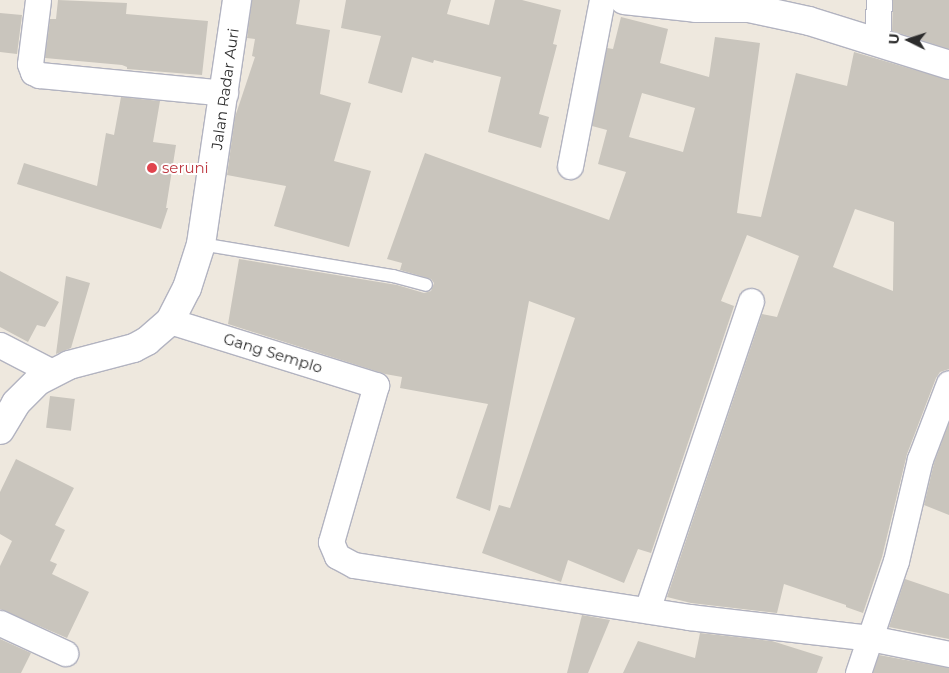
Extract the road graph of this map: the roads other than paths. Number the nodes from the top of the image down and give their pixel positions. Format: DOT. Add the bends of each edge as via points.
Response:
graph roads {
  1 [pos="38,0"];
  2 [pos="237,0"];
  3 [pos="602,0"];
  4 [pos="624,0"];
  5 [pos="878,0"];
  6 [pos="696,4"];
  7 [pos="877,41"];
  8 [pos="949,65"];
  9 [pos="225,94"];
  10 [pos="570,166"];
  11 [pos="201,244"];
  12 [pos="426,285"];
  13 [pos="751,301"];
  14 [pos="170,321"];
  15 [pos="0,345"];
  16 [pos="52,372"];
  17 [pos="949,383"];
  18 [pos="0,430"];
  19 [pos="647,610"];
  20 [pos="0,622"];
  21 [pos="870,638"];
  22 [pos="65,652"];
  23 [pos="949,654"];
  24 [pos="858,673"];
  1 -- 9 [label="street" via="30,64 33,72"];
  2 -- 9 [label="main road, Jalan Radar Auri"];
  3 -- 10 [label="street"];
  4 -- 6 [label="main road"];
  5 -- 7 [label="street"];
  6 -- 7 [label="main road" via="749,8 810,21"];
  7 -- 8 [label="main road"];
  9 -- 11 [label="main road, Jalan Radar Auri"];
  11 -- 12 [label="lane" via="357,269"];
  11 -- 14 [label="main road, Jalan Radar Auri" via="187,288"];
  13 -- 19 [label="street"];
  14 -- 16 [label="main road, Jalan Radar Auri" via="134,348"];
  14 -- 19 [label="street, Gang Semplo" via="376,385 331,542 337,556 354,565"];
  15 -- 16 [label="street"];
  16 -- 18 [label="main road, Jalan Radar Auri" via="25,392"];
  17 -- 21 [label="street" via="920,459 896,561"];
  19 -- 21 [label="street"];
  20 -- 22 [label="street"];
  21 -- 23 [label="street"];
  21 -- 24 [label="street"];
}
